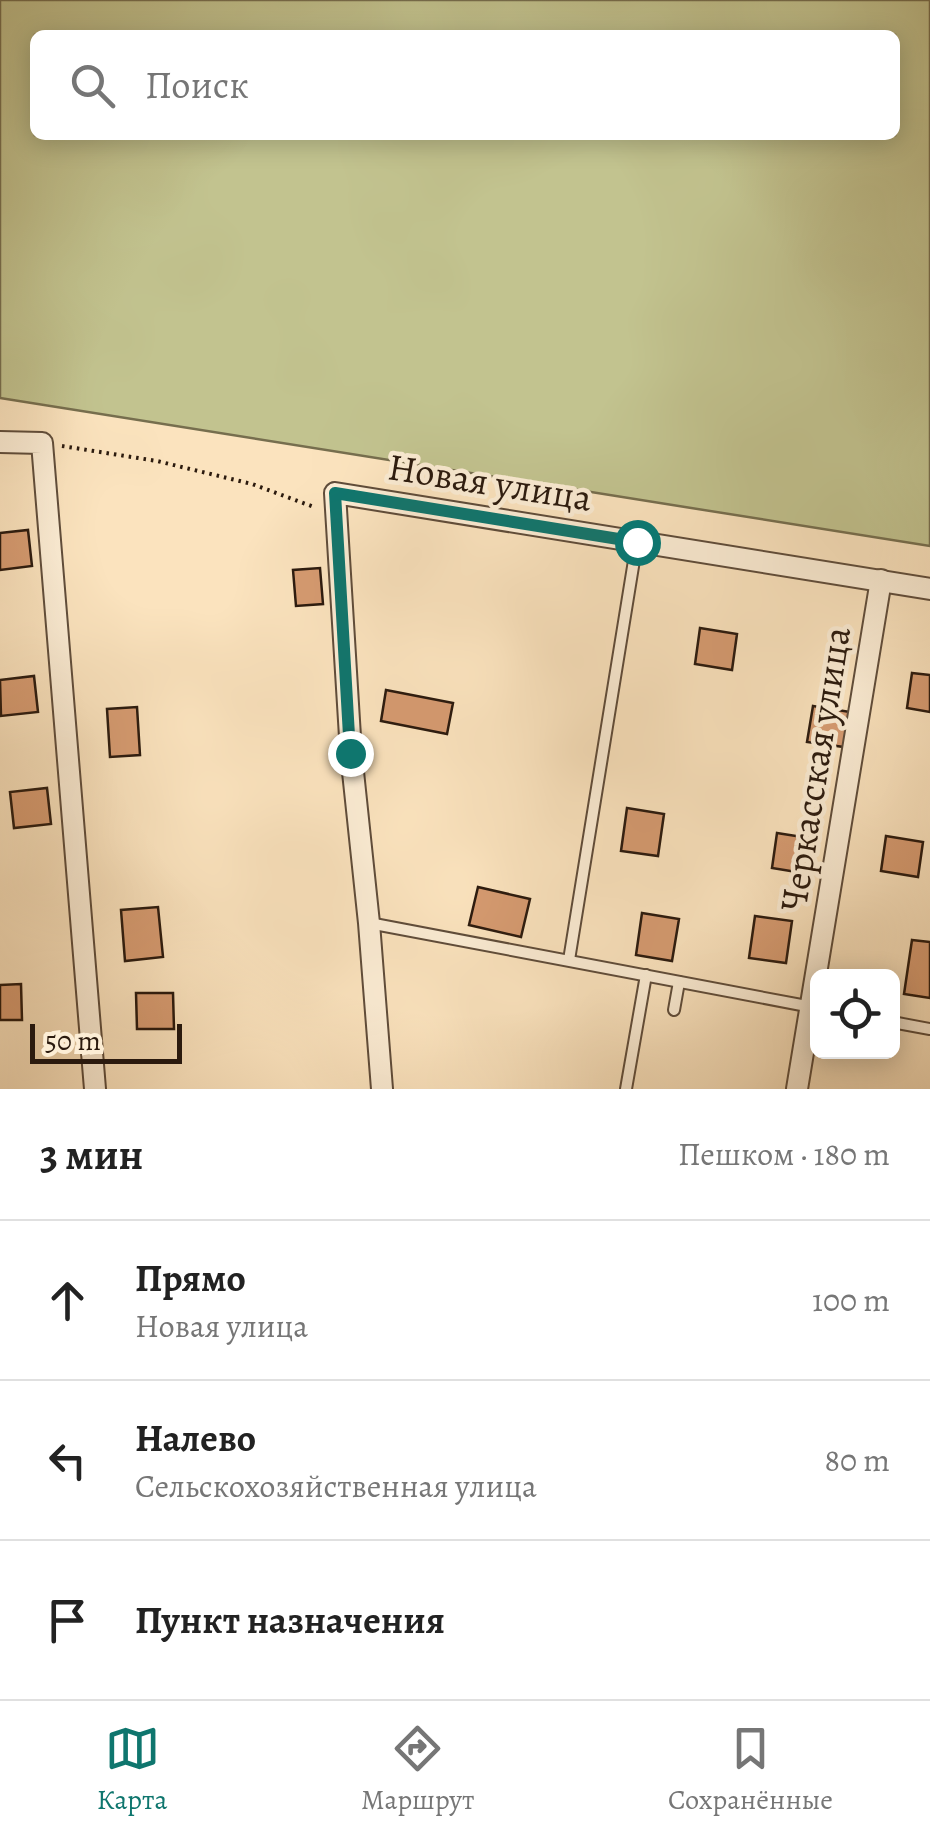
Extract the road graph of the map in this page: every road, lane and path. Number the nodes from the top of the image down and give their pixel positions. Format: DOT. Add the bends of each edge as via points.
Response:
graph roads {
  1 [pos="0,442"];
  2 [pos="42,443"];
  3 [pos="336,502"];
  4 [pos="637,542"];
  5 [pos="881,580"];
  6 [pos="930,589"];
  7 [pos="369,923"];
  8 [pos="569,960"];
  9 [pos="820,969"];
  10 [pos="646,975"];
  11 [pos="680,982"];
  12 [pos="810,1007"];
  13 [pos="674,1010"];
  14 [pos="900,1024"];
  15 [pos="810,1028"];
  16 [pos="930,1030"];
  17 [pos="95,1089"];
  18 [pos="382,1089"];
  19 [pos="626,1089"];
  20 [pos="798,1089"];
  1 -- 2 [label="street"];
  2 -- 3 [label="path" via="157,461 313,506"];
  2 -- 17 [label="street"];
  3 -- 4 [label="street, Новая улица"];
  3 -- 7 [label="street" via="350,753"];
  4 -- 5 [label="street, Новая улица"];
  4 -- 8 [label="lane"];
  5 -- 6 [label="street, Новая улица"];
  5 -- 9 [label="street, Черкасская улица"];
  7 -- 8 [label="lane"];
  7 -- 18 [label="street"];
  8 -- 10 [label="lane"];
  10 -- 11 [label="lane"];
  10 -- 19 [label="lane"];
  11 -- 12 [label="lane"];
  11 -- 13 [label="lane"];
  14 -- 16 [label="lane"];
  15 -- 20 [label="street, Черкасская улица"];
}
